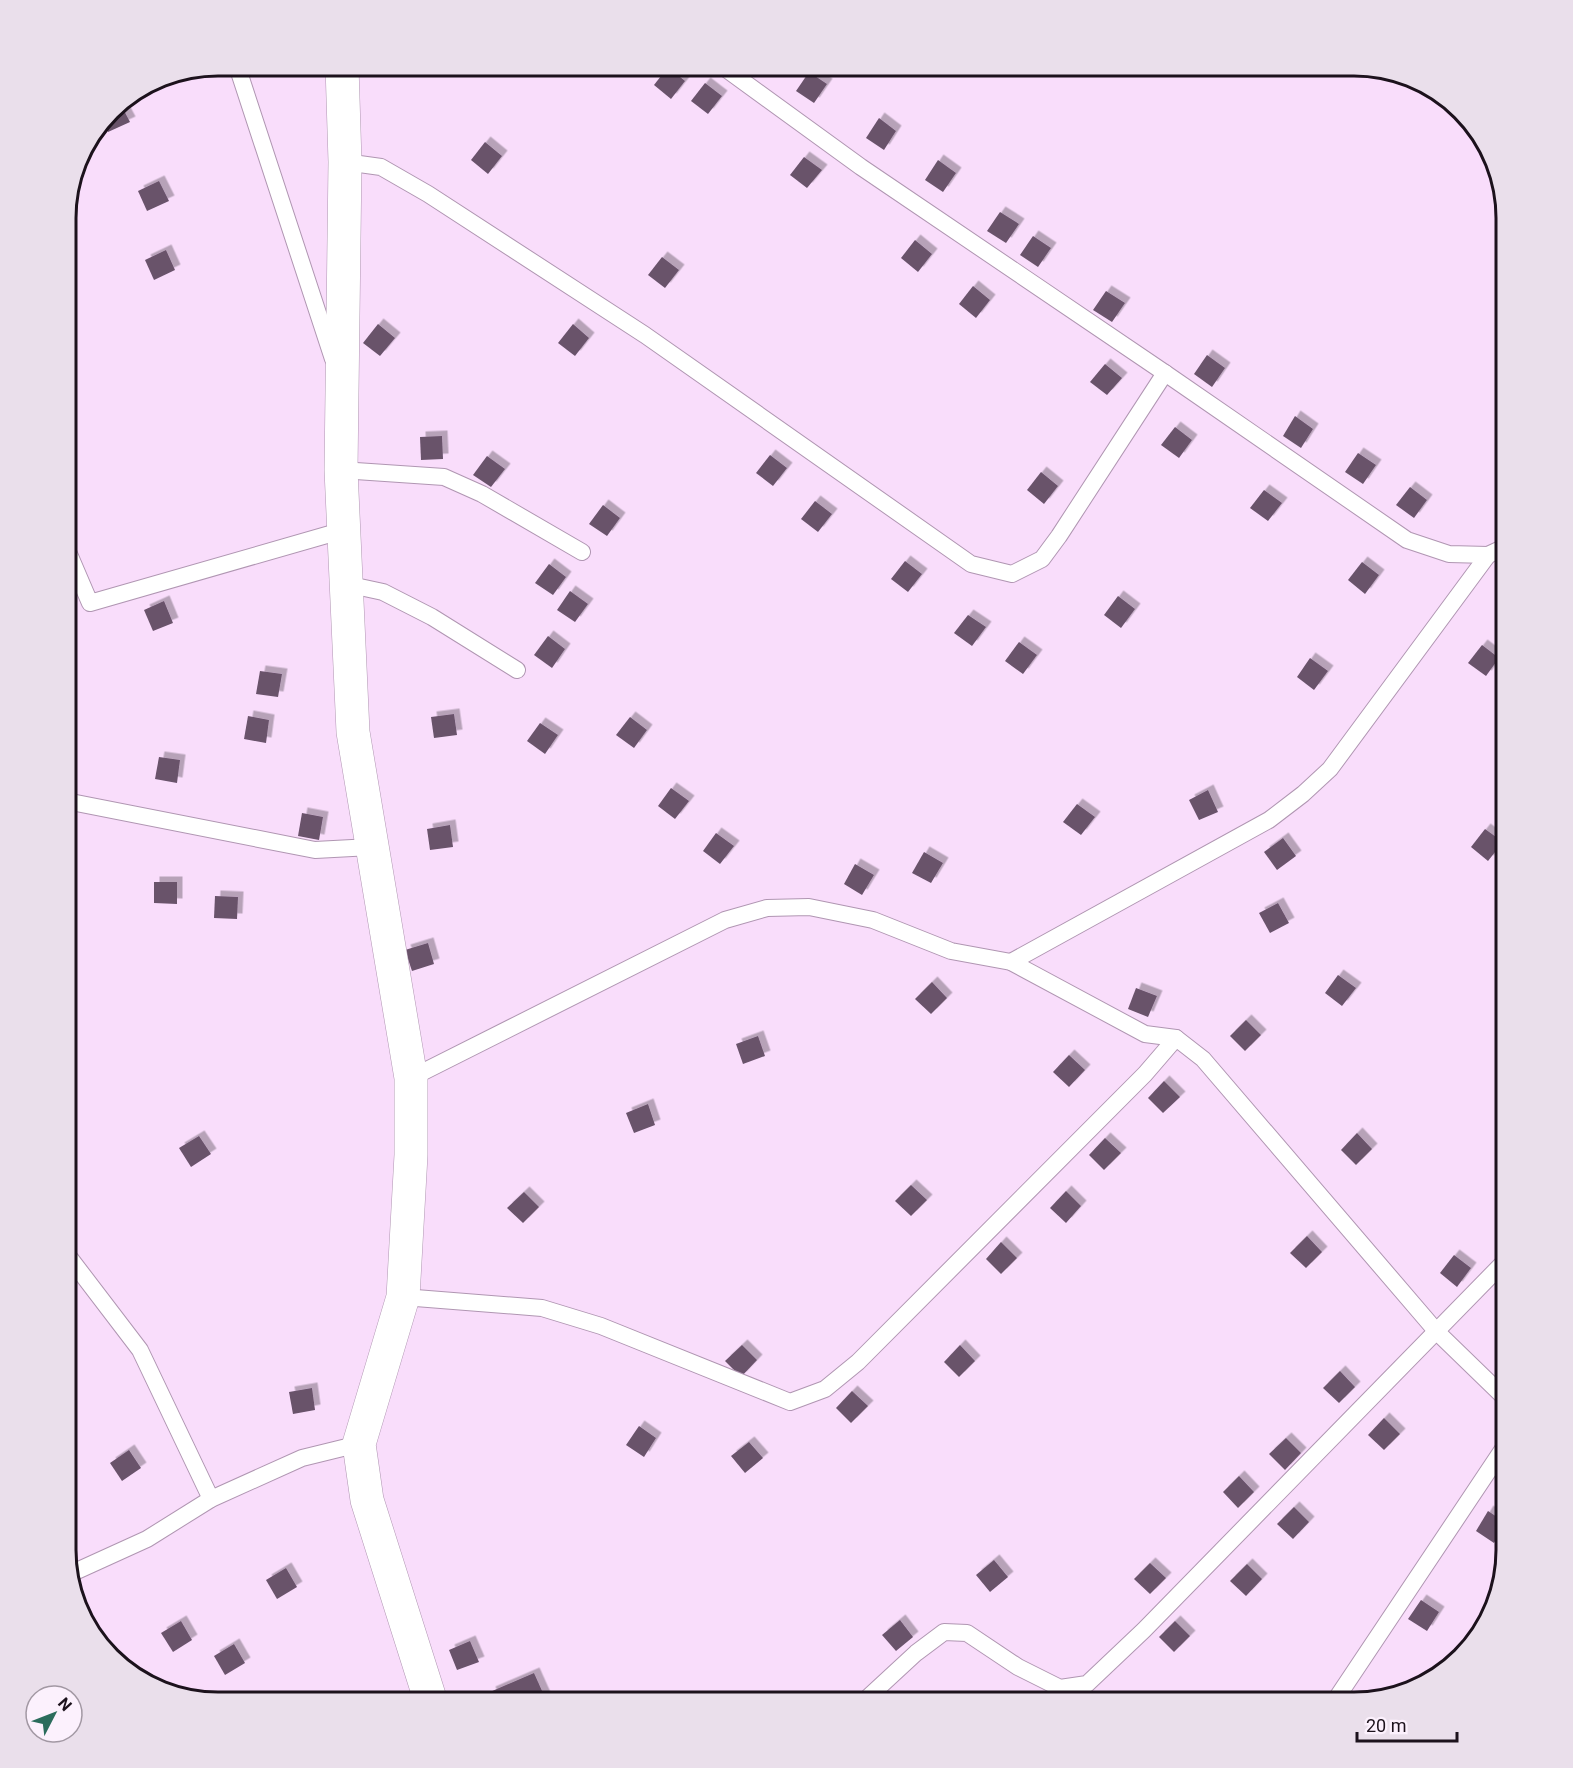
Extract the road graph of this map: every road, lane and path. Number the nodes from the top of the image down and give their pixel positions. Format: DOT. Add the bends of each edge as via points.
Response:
graph roads {
  1 [pos="240,76"];
  2 [pos="342,76"];
  3 [pos="736,76"];
  4 [pos="345,162"];
  5 [pos="1165,373"];
  6 [pos="342,389"];
  7 [pos="341,470"];
  8 [pos="344,530"];
  9 [pos="1496,551"];
  10 [pos="582,552"];
  11 [pos="1488,555"];
  12 [pos="77,572"];
  13 [pos="346,584"];
  14 [pos="517,670"];
  15 [pos="77,803"];
  16 [pos="371,847"];
  17 [pos="1011,962"];
  18 [pos="1176,1038"];
  19 [pos="411,1078"];
  20 [pos="76,1266"];
  21 [pos="1496,1270"];
  22 [pos="403,1296"];
  23 [pos="1437,1332"];
  24 [pos="1496,1389"];
  25 [pos="359,1444"];
  26 [pos="1496,1459"];
  27 [pos="211,1498"];
  28 [pos="78,1570"];
  29 [pos="428,1692"];
  30 [pos="874,1692"];
  31 [pos="1341,1692"];
  1 -- 6 [label="lane"];
  2 -- 4 [label="street"];
  3 -- 5 [label="lane" via="861,167"];
  4 -- 5 [label="lane" via="381,168 428,194 645,335 971,564 1012,574 1042,559"];
  4 -- 6 [label="street"];
  5 -- 11 [label="lane" via="1407,540 1449,554"];
  6 -- 7 [label="street"];
  7 -- 8 [label="street"];
  7 -- 10 [label="lane" via="444,477 482,494"];
  8 -- 12 [label="lane" via="90,603"];
  8 -- 13 [label="street"];
  9 -- 11 [label="lane"];
  11 -- 17 [label="lane" via="1330,769 1303,794 1269,820"];
  13 -- 14 [label="lane" via="383,592 432,617"];
  13 -- 16 [label="street" via="352,732"];
  15 -- 16 [label="lane" via="315,850"];
  16 -- 19 [label="street"];
  17 -- 18 [label="lane" via="1145,1034"];
  17 -- 19 [label="lane" via="951,951 873,921 820,909 767,908 725,920"];
  18 -- 22 [label="lane" via="1145,1074 858,1362 825,1389 790,1402 601,1326 542,1308"];
  18 -- 23 [label="lane" via="1203,1059"];
  19 -- 22 [label="street"];
  20 -- 27 [label="lane" via="140,1350"];
  21 -- 23 [label="lane"];
  22 -- 25 [label="street"];
  23 -- 24 [label="lane"];
  23 -- 30 [label="lane" via="1087,1684 1060,1688 1018,1667 967,1633 944,1632"];
  25 -- 27 [label="lane" via="302,1458"];
  25 -- 29 [label="street" via="367,1500"];
  26 -- 31 [label="lane"];
  27 -- 28 [label="lane" via="147,1539"];
}
